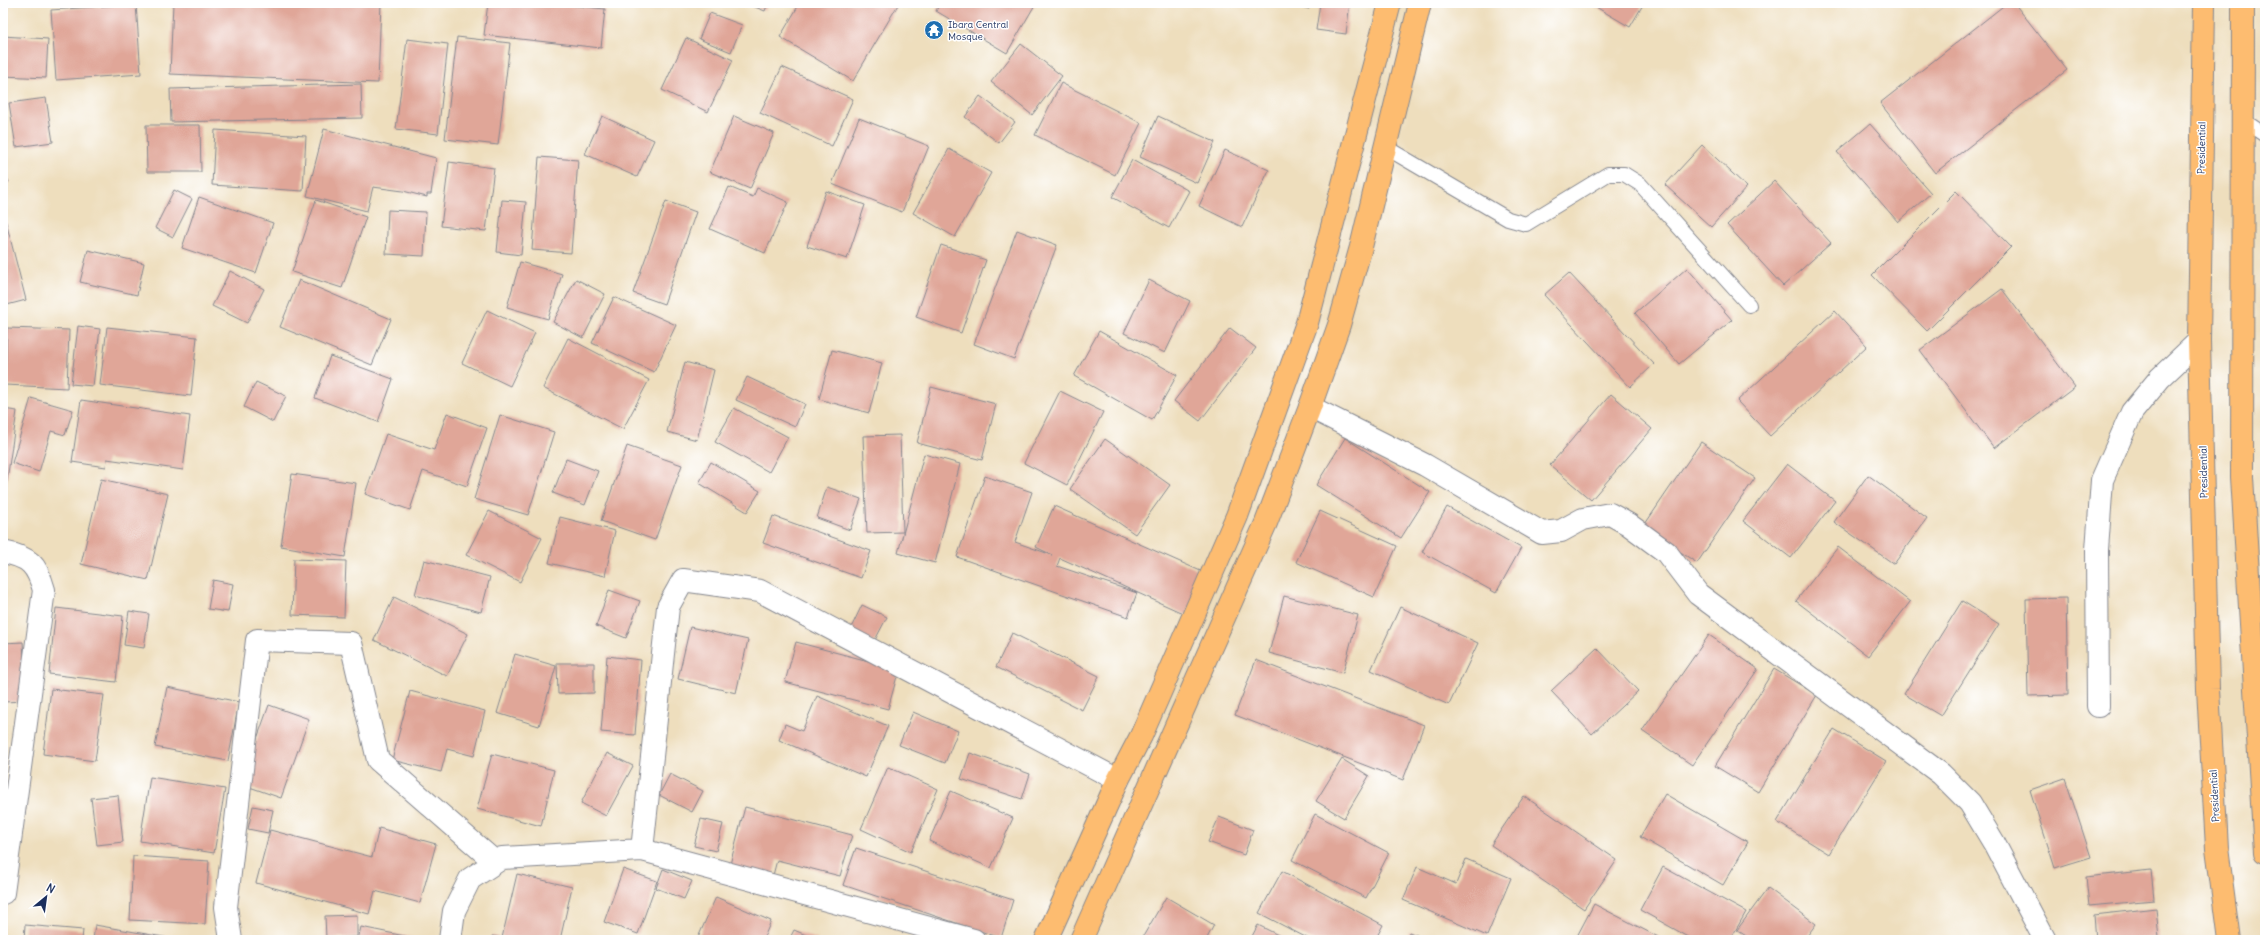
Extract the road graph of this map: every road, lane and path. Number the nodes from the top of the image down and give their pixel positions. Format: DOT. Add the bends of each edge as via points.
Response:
graph roads {
  1 [pos="1390,3"];
  2 [pos="1420,3"];
  3 [pos="2204,3"];
  4 [pos="2243,3"];
  5 [pos="2244,121"];
  6 [pos="2265,135"];
  7 [pos="1385,147"];
  8 [pos="1749,306"];
  9 [pos="2200,342"];
  10 [pos="1310,407"];
  11 [pos="3,552"];
  12 [pos="2098,706"];
  13 [pos="1118,780"];
  14 [pos="642,850"];
  15 [pos="2265,852"];
  16 [pos="495,862"];
  17 [pos="3,892"];
  18 [pos="231,940"];
  19 [pos="450,940"];
  20 [pos="974,940"];
  21 [pos="1046,940"];
  22 [pos="1081,940"];
  23 [pos="2045,940"];
  24 [pos="2229,940"];
  1 -- 13 [label="main road" via="1307,323 1237,516 1141,736"];
  2 -- 7 [label="main road"];
  3 -- 9 [label="main road, Presidential"];
  4 -- 5 [label="main road"];
  5 -- 6 [label="lane"];
  5 -- 15 [label="main road" via="2242,477"];
  7 -- 8 [label="lane" via="1508,219 1526,224 1608,174 1624,174 1640,184"];
  7 -- 10 [label="main road" via="1361,247"];
  9 -- 12 [label="street" via="2160,378 2132,412 2102,480 2097,550"];
  9 -- 24 [label="main road, Presidential" via="2208,689 2217,848"];
  10 -- 22 [label="main road" via="1266,523"];
  10 -- 23 [label="street" via="1425,465 1542,533 1561,531 1584,519 1610,514 1660,547 1698,594 1934,769 1970,803"];
  11 -- 17 [label="street" via="24,558 38,571 44,590"];
  13 -- 14 [label="street" via="760,591 684,580 668,608"];
  13 -- 21 [label="main road"];
  14 -- 16 [label="street" via="502,858"];
  14 -- 20 [label="street"];
  16 -- 18 [label="street" via="378,760 351,643 257,640 226,907"];
  16 -- 19 [label="street" via="470,879 454,911"];
}
